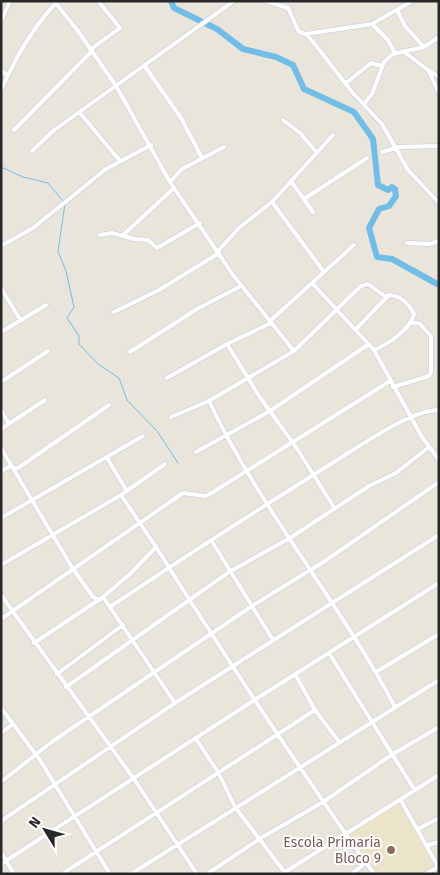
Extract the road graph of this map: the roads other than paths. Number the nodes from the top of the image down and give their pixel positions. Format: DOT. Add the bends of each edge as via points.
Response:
graph roads {
  1 [pos="10,1"];
  2 [pos="98,1"];
  3 [pos="234,1"];
  4 [pos="266,1"];
  5 [pos="412,1"];
  6 [pos="55,2"];
  7 [pos="398,10"];
  8 [pos="1,21"];
  9 [pos="372,24"];
  10 [pos="306,34"];
  11 [pos="439,37"];
  12 [pos="424,47"];
  13 [pos="91,50"];
  14 [pos="403,51"];
  15 [pos="395,53"];
  16 [pos="144,65"];
  17 [pos="382,66"];
  18 [pos="1,70"];
  19 [pos="428,70"];
  20 [pos="8,76"];
  21 [pos="439,77"];
  22 [pos="346,83"];
  23 [pos="116,86"];
  24 [pos="1,90"];
  25 [pos="439,93"];
  26 [pos="364,104"];
  27 [pos="80,112"];
  28 [pos="283,120"];
  29 [pos="14,130"];
  30 [pos="333,136"];
  31 [pos="151,145"];
  32 [pos="439,146"];
  33 [pos="224,147"];
  34 [pos="395,148"];
  35 [pos="32,151"];
  36 [pos="382,152"];
  37 [pos="317,153"];
  38 [pos="202,158"];
  39 [pos="367,158"];
  40 [pos="120,161"];
  41 [pos="292,181"];
  42 [pos="170,182"];
  43 [pos="174,188"];
  44 [pos="304,199"];
  45 [pos="272,202"];
  46 [pos="439,203"];
  47 [pos="313,212"];
  48 [pos="200,223"];
  49 [pos="100,235"];
  50 [pos="122,236"];
  51 [pos="439,241"];
  52 [pos="407,242"];
  53 [pos="354,245"];
  54 [pos="1,246"];
  55 [pos="218,252"];
  56 [pos="324,272"];
  57 [pos="313,284"];
  58 [pos="242,286"];
  59 [pos="1,288"];
  60 [pos="386,297"];
  61 [pos="46,305"];
  62 [pos="337,310"];
  63 [pos="114,312"];
  64 [pos="20,321"];
  65 [pos="270,322"];
  66 [pos="411,323"];
  67 [pos="356,329"];
  68 [pos="1,332"];
  69 [pos="227,344"];
  70 [pos="369,344"];
  71 [pos="374,350"];
  72 [pos="48,351"];
  73 [pos="294,351"];
  74 [pos="130,352"];
  75 [pos="168,378"];
  76 [pos="248,379"];
  77 [pos="390,381"];
  78 [pos="1,382"];
  79 [pos="393,387"];
  80 [pos="46,400"];
  81 [pos="209,401"];
  82 [pos="109,405"];
  83 [pos="1,410"];
  84 [pos="439,410"];
  85 [pos="270,411"];
  86 [pos="171,417"];
  87 [pos="411,418"];
  88 [pos="9,424"];
  89 [pos="1,429"];
  90 [pos="143,436"];
  91 [pos="226,436"];
  92 [pos="292,442"];
  93 [pos="429,447"];
  94 [pos="1,448"];
  95 [pos="196,452"];
  96 [pos="107,458"];
  97 [pos="439,460"];
  98 [pos="165,464"];
  99 [pos="14,467"];
  100 [pos="246,470"];
  101 [pos="1,471"];
  102 [pos="314,475"];
  103 [pos="439,482"];
  104 [pos="127,491"];
  105 [pos="121,495"];
  106 [pos="32,502"];
  107 [pos="268,502"];
  108 [pos="335,508"];
  109 [pos="1,518"];
  110 [pos="140,522"];
  111 [pos="53,534"];
  112 [pos="439,535"];
  113 [pos="290,538"];
  114 [pos="211,540"];
  115 [pos="156,547"];
  116 [pos="1,565"];
  117 [pos="168,567"];
  118 [pos="73,569"];
  119 [pos="311,569"];
  120 [pos="229,572"];
  121 [pos="439,584"];
  122 [pos="1,595"];
  123 [pos="93,597"];
  124 [pos="102,598"];
  125 [pos="189,601"];
  126 [pos="333,604"];
  127 [pos="92,605"];
  128 [pos="252,606"];
  129 [pos="110,607"];
  130 [pos="12,610"];
  131 [pos="1,618"];
  132 [pos="122,625"];
  133 [pos="213,634"];
  134 [pos="439,634"];
  135 [pos="355,636"];
  136 [pos="133,640"];
  137 [pos="273,640"];
  138 [pos="34,642"];
  139 [pos="329,653"];
  140 [pos="235,667"];
  141 [pos="155,672"];
  142 [pos="376,672"];
  143 [pos="57,674"];
  144 [pos="295,674"];
  145 [pos="439,680"];
  146 [pos="66,687"];
  147 [pos="256,699"];
  148 [pos="175,704"];
  149 [pos="395,707"];
  150 [pos="1,708"];
  151 [pos="316,710"];
  152 [pos="89,718"];
  153 [pos="372,722"];
  154 [pos="14,724"];
  155 [pos="439,728"];
  156 [pos="1,733"];
  157 [pos="276,734"];
  158 [pos="196,739"];
  159 [pos="340,742"];
  160 [pos="111,747"];
  161 [pos="36,754"];
  162 [pos="394,754"];
  163 [pos="300,768"];
  164 [pos="218,772"];
  165 [pos="439,774"];
  166 [pos="134,779"];
  167 [pos="1,782"];
  168 [pos="55,783"];
  169 [pos="414,789"];
  170 [pos="400,799"];
  171 [pos="323,802"];
  172 [pos="236,807"];
  173 [pos="155,812"];
  174 [pos="77,817"];
  175 [pos="439,818"];
  176 [pos="1,821"];
  177 [pos="418,829"];
  178 [pos="344,834"];
  179 [pos="261,838"];
  180 [pos="439,842"];
  181 [pos="177,844"];
  182 [pos="428,845"];
  183 [pos="96,850"];
  184 [pos="1,852"];
  185 [pos="6,861"];
  186 [pos="366,863"];
  187 [pos="1,864"];
  188 [pos="438,867"];
  189 [pos="284,873"];
  190 [pos="14,874"];
  191 [pos="62,874"];
  192 [pos="110,874"];
  193 [pos="131,874"];
  194 [pos="197,874"];
  195 [pos="207,874"];
  196 [pos="351,874"];
  197 [pos="374,874"];
  198 [pos="426,874"];
  1 -- 8 [label="street"];
  2 -- 13 [label="street" via="120,28"];
  3 -- 16 [label="street"];
  4 -- 10 [label="street" via="286,6 300,32"];
  5 -- 7 [label="street"];
  6 -- 13 [label="street"];
  6 -- 20 [label="street"];
  7 -- 9 [label="street"];
  7 -- 12 [label="street" via="404,26"];
  9 -- 10 [label="street"];
  9 -- 15 [label="street" via="388,40"];
  10 -- 22 [label="street"];
  11 -- 12 [label="street"];
  12 -- 14 [label="street"];
  13 -- 23 [label="street"];
  13 -- 29 [label="street"];
  14 -- 15 [label="street"];
  14 -- 19 [label="street"];
  15 -- 17 [label="street"];
  16 -- 23 [label="street"];
  16 -- 38 [label="street"];
  17 -- 22 [label="street" via="371,63"];
  17 -- 26 [label="street" via="372,94"];
  18 -- 20 [label="street"];
  19 -- 21 [label="street"];
  19 -- 25 [label="street"];
  20 -- 24 [label="street"];
  22 -- 26 [label="street"];
  23 -- 27 [label="street"];
  23 -- 31 [label="street"];
  26 -- 34 [label="street" via="382,124"];
  27 -- 35 [label="street"];
  27 -- 40 [label="street"];
  28 -- 37 [label="street" via="300,132"];
  30 -- 37 [label="street"];
  31 -- 40 [label="street"];
  31 -- 42 [label="street"];
  32 -- 34 [label="street"];
  33 -- 38 [label="street"];
  34 -- 36 [label="street"];
  34 -- 46 [label="street" via="408,170"];
  37 -- 41 [label="street"];
  38 -- 42 [label="street" via="178,172"];
  39 -- 44 [label="street"];
  40 -- 54 [label="street" via="95,177 33,228"];
  41 -- 44 [label="street"];
  41 -- 45 [label="street"];
  42 -- 43 [label="street"];
  43 -- 48 [label="street"];
  43 -- 50 [label="street"];
  44 -- 47 [label="street"];
  45 -- 55 [label="street" via="240,227"];
  45 -- 56 [label="street"];
  48 -- 50 [label="street" via="157,248 150,241"];
  48 -- 55 [label="street"];
  49 -- 50 [label="street" via="112,233"];
  51 -- 52 [label="street" via="429,244"];
  53 -- 56 [label="street"];
  55 -- 58 [label="street"];
  55 -- 63 [label="street" via="159,290"];
  56 -- 57 [label="street"];
  57 -- 62 [label="street"];
  57 -- 65 [label="street"];
  58 -- 65 [label="street"];
  58 -- 74 [label="street" via="197,309"];
  59 -- 64 [label="street"];
  60 -- 62 [label="street" via="364,284"];
  60 -- 66 [label="street" via="397,296 408,304 414,314"];
  60 -- 67 [label="street"];
  61 -- 64 [label="street"];
  62 -- 67 [label="street"];
  62 -- 73 [label="street"];
  64 -- 68 [label="street"];
  65 -- 69 [label="street"];
  65 -- 73 [label="street"];
  66 -- 71 [label="street" via="390,343"];
  66 -- 79 [label="street" via="419,323 431,336 431,372 428,376"];
  67 -- 70 [label="street"];
  69 -- 75 [label="street"];
  69 -- 76 [label="street"];
  70 -- 71 [label="street"];
  70 -- 85 [label="street"];
  71 -- 77 [label="street"];
  72 -- 78 [label="street"];
  73 -- 76 [label="street"];
  76 -- 81 [label="street"];
  76 -- 85 [label="street"];
  77 -- 79 [label="street"];
  77 -- 92 [label="street"];
  79 -- 87 [label="street"];
  80 -- 88 [label="street"];
  81 -- 86 [label="street"];
  81 -- 91 [label="street"];
  82 -- 99 [label="street"];
  83 -- 88 [label="street"];
  84 -- 87 [label="street" via="425,410"];
  85 -- 91 [label="street"];
  85 -- 92 [label="street"];
  87 -- 93 [label="street"];
  87 -- 102 [label="street"];
  88 -- 89 [label="street"];
  90 -- 96 [label="street"];
  91 -- 95 [label="street"];
  91 -- 100 [label="street"];
  92 -- 100 [label="street"];
  92 -- 102 [label="street"];
  93 -- 97 [label="street"];
  93 -- 108 [label="street" via="396,473"];
  94 -- 99 [label="street"];
  96 -- 104 [label="street"];
  96 -- 106 [label="street"];
  98 -- 104 [label="street"];
  99 -- 101 [label="street"];
  99 -- 106 [label="street"];
  100 -- 107 [label="street"];
  100 -- 110 [label="street" via="205,496 183,493"];
  102 -- 107 [label="street"];
  102 -- 108 [label="street"];
  103 -- 119 [label="street"];
  104 -- 105 [label="street"];
  105 -- 110 [label="street"];
  105 -- 111 [label="street"];
  106 -- 109 [label="street"];
  106 -- 111 [label="street"];
  107 -- 113 [label="street"];
  107 -- 114 [label="street"];
  108 -- 113 [label="street"];
  110 -- 115 [label="street"];
  110 -- 118 [label="street"];
  111 -- 116 [label="street"];
  111 -- 118 [label="street"];
  112 -- 126 [label="street"];
  113 -- 119 [label="street"];
  113 -- 120 [label="street"];
  114 -- 117 [label="street"];
  114 -- 120 [label="street"];
  115 -- 117 [label="street"];
  115 -- 124 [label="street"];
  117 -- 125 [label="street"];
  117 -- 129 [label="street"];
  118 -- 123 [label="street"];
  118 -- 130 [label="street"];
  119 -- 126 [label="street"];
  119 -- 128 [label="street"];
  120 -- 125 [label="street"];
  120 -- 128 [label="street"];
  121 -- 135 [label="street"];
  122 -- 130 [label="street"];
  123 -- 124 [label="street"];
  123 -- 127 [label="street"];
  124 -- 127 [label="street"];
  124 -- 129 [label="street"];
  125 -- 133 [label="street"];
  125 -- 136 [label="street"];
  126 -- 135 [label="street"];
  126 -- 137 [label="street"];
  127 -- 138 [label="street"];
  128 -- 133 [label="street"];
  128 -- 137 [label="street"];
  129 -- 132 [label="street"];
  130 -- 131 [label="street"];
  130 -- 138 [label="street"];
  132 -- 136 [label="street"];
  132 -- 143 [label="street"];
  133 -- 140 [label="street"];
  133 -- 141 [label="street"];
  134 -- 142 [label="street"];
  135 -- 139 [label="street"];
  135 -- 142 [label="street"];
  136 -- 141 [label="street"];
  136 -- 146 [label="street"];
  137 -- 140 [label="street"];
  138 -- 143 [label="street"];
  139 -- 144 [label="street"];
  139 -- 153 [label="street"];
  140 -- 147 [label="street"];
  140 -- 148 [label="street"];
  141 -- 148 [label="street"];
  141 -- 152 [label="street"];
  142 -- 149 [label="street"];
  143 -- 146 [label="street"];
  144 -- 147 [label="street"];
  144 -- 151 [label="street"];
  145 -- 149 [label="street"];
  146 -- 152 [label="street"];
  147 -- 157 [label="street"];
  147 -- 158 [label="street"];
  148 -- 160 [label="street"];
  149 -- 153 [label="street"];
  150 -- 154 [label="street"];
  151 -- 157 [label="street"];
  151 -- 159 [label="street"];
  152 -- 160 [label="street"];
  152 -- 161 [label="street"];
  153 -- 159 [label="street"];
  153 -- 162 [label="street"];
  154 -- 156 [label="street"];
  154 -- 161 [label="street"];
  155 -- 162 [label="street"];
  157 -- 163 [label="street"];
  157 -- 164 [label="street"];
  158 -- 164 [label="street"];
  158 -- 166 [label="street"];
  159 -- 163 [label="street"];
  160 -- 166 [label="street"];
  160 -- 168 [label="street"];
  161 -- 167 [label="street"];
  161 -- 168 [label="street"];
  162 -- 169 [label="street"];
  162 -- 171 [label="street"];
  163 -- 171 [label="street"];
  163 -- 172 [label="street"];
  164 -- 172 [label="street"];
  164 -- 173 [label="street"];
  165 -- 169 [label="street"];
  166 -- 173 [label="street"];
  166 -- 174 [label="street"];
  168 -- 174 [label="street"];
  168 -- 176 [label="street"];
  169 -- 170 [label="street"];
  170 -- 177 [label="street"];
  170 -- 178 [label="street"];
  171 -- 178 [label="street"];
  171 -- 179 [label="street"];
  172 -- 179 [label="street"];
  172 -- 181 [label="street"];
  173 -- 181 [label="street"];
  173 -- 183 [label="street"];
  174 -- 183 [label="street"];
  174 -- 185 [label="street"];
  175 -- 177 [label="street"];
  177 -- 182 [label="street"];
  178 -- 186 [label="street"];
  178 -- 189 [label="street"];
  179 -- 189 [label="street"];
  179 -- 195 [label="street"];
  180 -- 182 [label="street"];
  181 -- 193 [label="street"];
  181 -- 194 [label="street"];
  182 -- 188 [label="street"];
  183 -- 191 [label="street"];
  183 -- 192 [label="street"];
  184 -- 185 [label="street"];
  185 -- 187 [label="street"];
  185 -- 190 [label="street"];
  186 -- 196 [label="street"];
  186 -- 197 [label="street"];
  188 -- 198 [label="street"];
}
